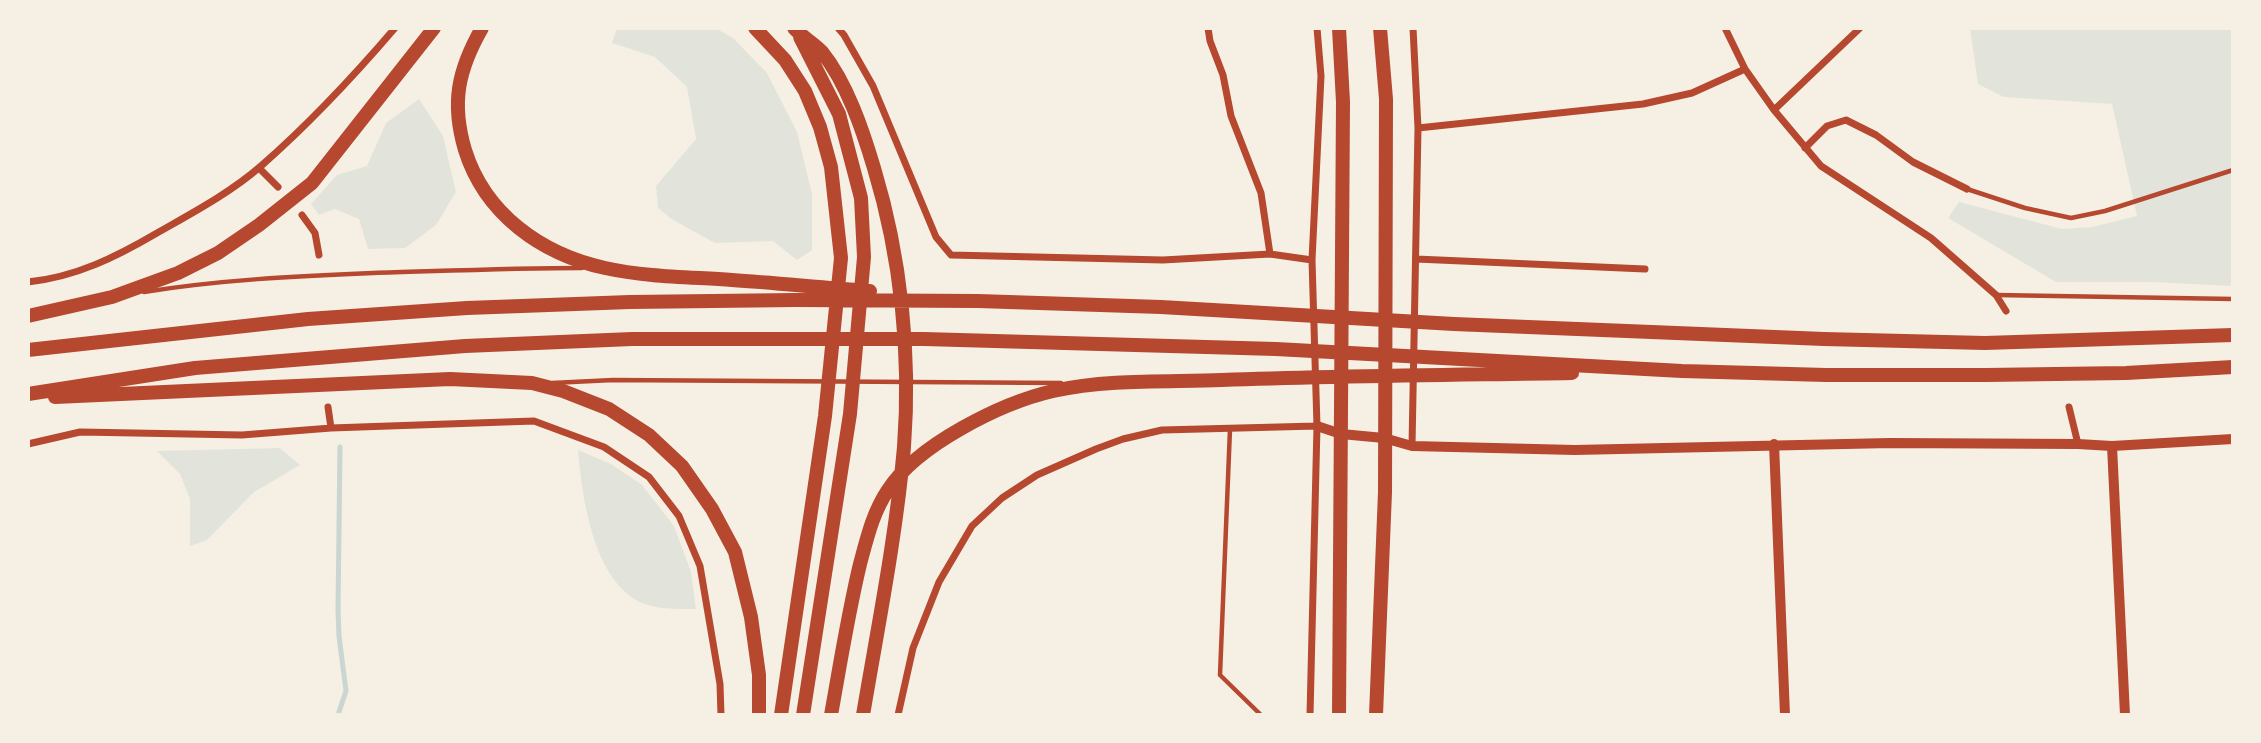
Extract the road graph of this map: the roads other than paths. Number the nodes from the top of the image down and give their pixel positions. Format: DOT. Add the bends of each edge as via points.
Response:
graph roads {
  1 [pos="395,28"];
  2 [pos="434,28"];
  3 [pos="482,28"];
  4 [pos="755,28"];
  5 [pos="838,28"];
  6 [pos="1208,28"];
  7 [pos="1317,28"];
  8 [pos="1339,28"];
  9 [pos="1380,28"];
  10 [pos="1413,28"];
  11 [pos="1726,28"];
  12 [pos="1860,28"];
  13 [pos="796,30"];
  14 [pos="1745,69"];
  15 [pos="1774,110"];
  16 [pos="1418,128"];
  17 [pos="1805,148"];
  18 [pos="259,168"];
  19 [pos="2233,170"];
  20 [pos="278,187"];
  21 [pos="1967,189"];
  22 [pos="302,215"];
  23 [pos="1270,254"];
  24 [pos="319,255"];
  25 [pos="1416,259"];
  26 [pos="1312,260"];
  27 [pos="604,268"];
  28 [pos="1645,269"];
  29 [pos="28,282"];
  30 [pos="1996,295"];
  31 [pos="112,297"];
  32 [pos="2233,299"];
  33 [pos="978,301"];
  34 [pos="2006,311"];
  35 [pos="28,316"];
  36 [pos="2233,335"];
  37 [pos="28,350"];
  38 [pos="2233,368"];
  39 [pos="1682,370"];
  40 [pos="532,383"];
  41 [pos="1094,384"];
  42 [pos="28,396"];
  43 [pos="328,407"];
  44 [pos="2069,407"];
  45 [pos="1317,426"];
  46 [pos="331,428"];
  47 [pos="1230,428"];
  48 [pos="1341,434"];
  49 [pos="1384,438"];
  50 [pos="2233,439"];
  51 [pos="28,444"];
  52 [pos="1774,444"];
  53 [pos="2078,444"];
  54 [pos="1412,446"];
  55 [pos="2112,446"];
  56 [pos="721,715"];
  57 [pos="759,715"];
  58 [pos="781,715"];
  59 [pos="803,715"];
  60 [pos="831,715"];
  61 [pos="863,715"];
  62 [pos="898,715"];
  63 [pos="1261,715"];
  64 [pos="1310,715"];
  65 [pos="1339,715"];
  66 [pos="1376,715"];
  67 [pos="1785,715"];
  68 [pos="2125,715"];
  1 -- 18 [label="street" via="340,90"];
  2 -- 31 [label="highway" via="312,183 218,253"];
  3 -- 27 [label="highway" via="465,63 457,106 461,135 480,186 505,218 536,240"];
  4 -- 58 [label="highway" via="785,60 820,127 831,167 841,258 825,416"];
  5 -- 23 [label="street" via="873,86 936,237 951,255 1163,260"];
  6 -- 23 [label="street" via="1231,116 1261,193"];
  7 -- 26 [label="street" via="1321,76"];
  8 -- 48 [label="highway" via="1343,102"];
  9 -- 49 [label="highway" via="1386,99"];
  10 -- 16 [label="street"];
  11 -- 14 [label="street"];
  12 -- 15 [label="street"];
  13 -- 59 [label="highway" via="839,114 861,198 863,257 850,414"];
  13 -- 61 [label="highway" via="822,52 864,135 881,192 902,298 904,446"];
  14 -- 15 [label="street"];
  14 -- 16 [label="street" via="1692,93 1643,104"];
  15 -- 17 [label="street"];
  16 -- 25 [label="street"];
  17 -- 21 [label="street" via="1827,126 1846,120"];
  17 -- 30 [label="street" via="1821,166 1931,238"];
  18 -- 20 [label="street"];
  18 -- 29 [label="street" via="198,211 104,262"];
  19 -- 21 [label="lane" via="2071,218"];
  22 -- 24 [label="street" via="315,233"];
  23 -- 26 [label="street"];
  25 -- 28 [label="street"];
  25 -- 54 [label="street"];
  26 -- 45 [label="street"];
  27 -- 31 [label="lane" via="336,275 220,282"];
  27 -- 33 [label="highway"];
  30 -- 32 [label="lane"];
  30 -- 34 [label="street"];
  31 -- 35 [label="highway"];
  33 -- 36 [label="highway" via="1824,339 1985,343"];
  33 -- 37 [label="highway" via="630,302 467,308 308,319"];
  38 -- 39 [label="highway" via="1986,375"];
  39 -- 41 [label="highway"];
  39 -- 42 [label="highway" via="1276,349 924,340 632,339 465,346 195,368"];
  40 -- 41 [label="lane"];
  40 -- 42 [label="highway" via="450,379"];
  40 -- 57 [label="highway" via="609,409 649,435 682,466 712,509 735,552 751,617"];
  41 -- 60 [label="highway" via="1051,391 1011,405 947,437 916,457 888,489 870,524"];
  43 -- 46 [label="street"];
  44 -- 53 [label="street"];
  45 -- 47 [label="street"];
  45 -- 48 [label="street"];
  45 -- 64 [label="street"];
  46 -- 51 [label="street" via="242,435 80,432"];
  46 -- 56 [label="street" via="534,421 604,447 649,477 679,516 700,566"];
  47 -- 62 [label="street" via="1162,430 1123,439 1037,475 1002,498 972,526 939,582 913,648"];
  47 -- 63 [label="lane" via="1220,676"];
  48 -- 49 [label="street"];
  48 -- 65 [label="highway"];
  49 -- 54 [label="street"];
  49 -- 66 [label="highway"];
  50 -- 55 [label="street"];
  52 -- 53 [label="street"];
  52 -- 54 [label="street" via="1575,450"];
  52 -- 67 [label="street"];
  53 -- 55 [label="street"];
  55 -- 68 [label="street"];
}
